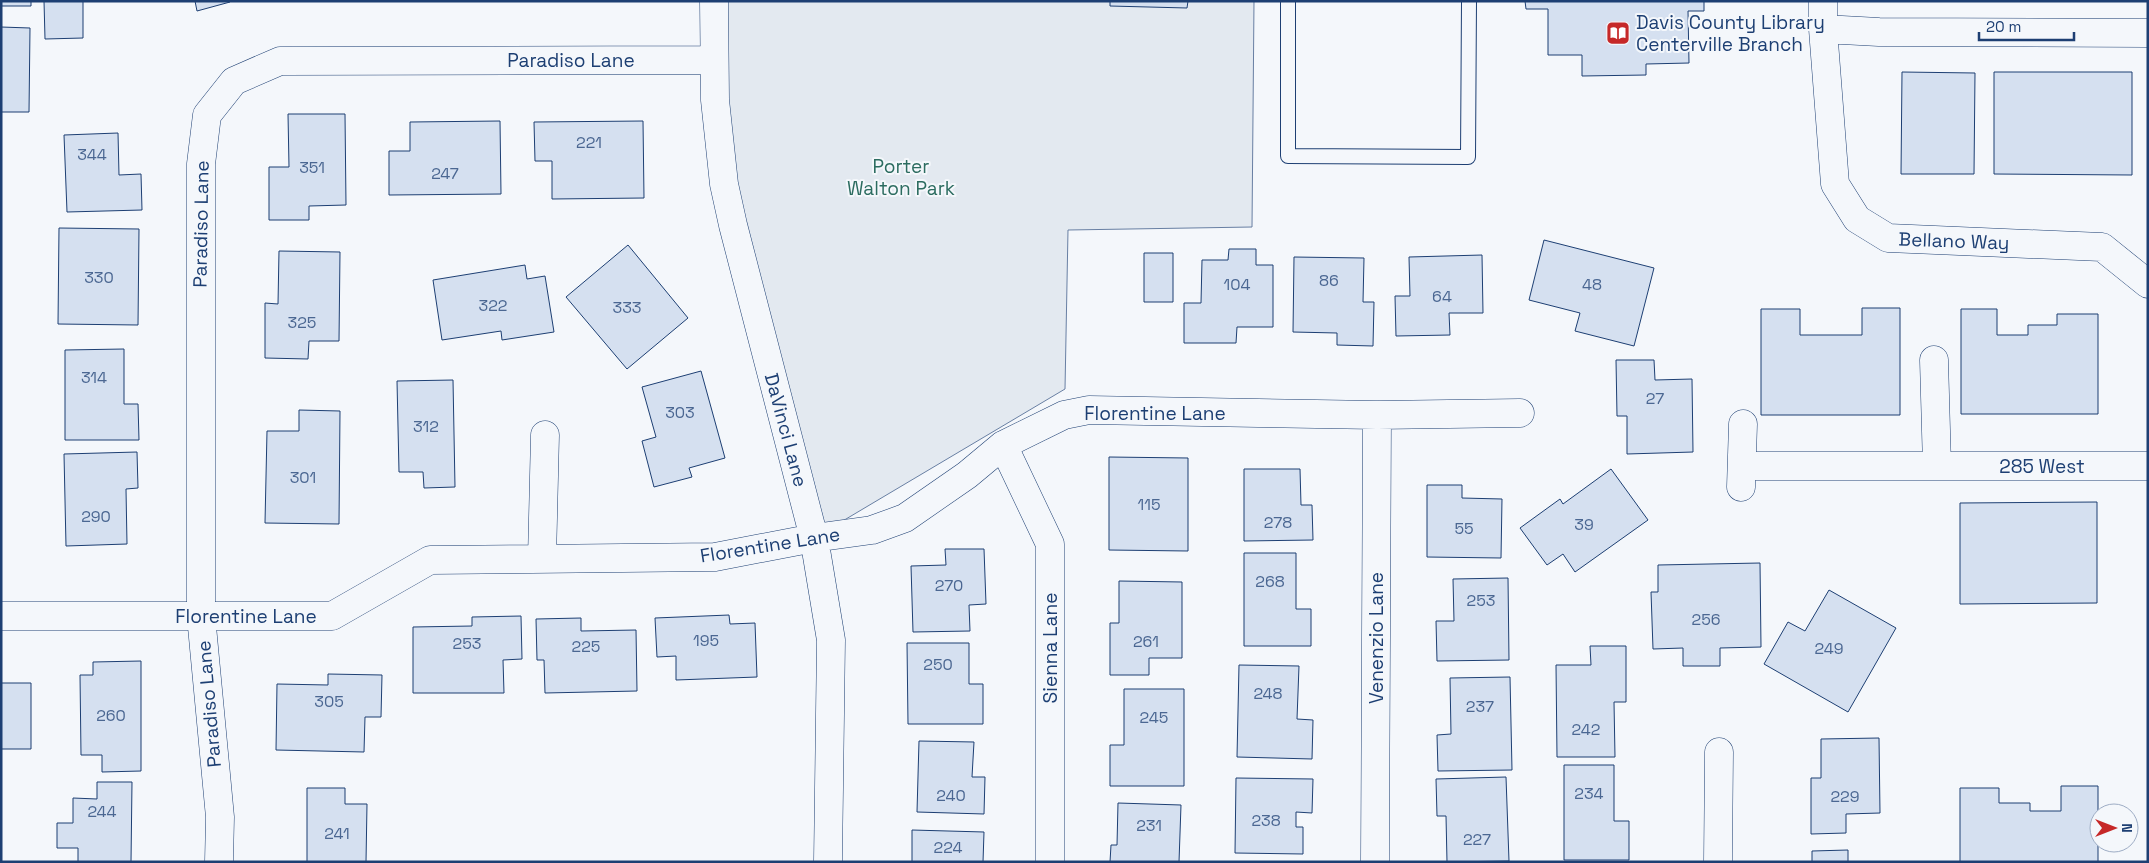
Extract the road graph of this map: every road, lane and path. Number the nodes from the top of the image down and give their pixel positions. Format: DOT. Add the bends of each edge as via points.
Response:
graph roads {
  1 [pos="714,1"];
  2 [pos="1288,1"];
  3 [pos="1469,1"];
  4 [pos="1823,1"];
  5 [pos="1823,30"];
  6 [pos="2148,33"];
  7 [pos="714,60"];
  8 [pos="2148,284"];
  9 [pos="1934,360"];
  10 [pos="1520,413"];
  11 [pos="1378,415"];
  12 [pos="1743,424"];
  13 [pos="545,434"];
  14 [pos="1003,445"];
  15 [pos="1937,466"];
  16 [pos="2148,466"];
  17 [pos="814,538"];
  18 [pos="542,559"];
  19 [pos="1,616"];
  20 [pos="201,616"];
  21 [pos="1719,752"];
  22 [pos="219,862"];
  23 [pos="828,862"];
  24 [pos="1050,862"];
  25 [pos="1376,862"];
  26 [pos="1718,862"];
  1 -- 7 [label="street, DaVinci Lane"];
  2 -- 3 [label="lane" via="1288,156 1381,157 1468,157"];
  4 -- 5 [label="street, Bellano Way"];
  5 -- 6 [label="street"];
  5 -- 8 [label="street, Bellano Way" via="1835,184 1857,219 1888,238 2102,247"];
  7 -- 17 [label="street, DaVinci Lane" via="717,128 727,201"];
  7 -- 20 [label="street, Paradiso Lane" via="280,61 234,81 207,115 201,164"];
  9 -- 15 [label="street"];
  10 -- 11 [label="street, Florentine Lane"];
  11 -- 14 [label="street, Florentine Lane" via="1089,410 1064,415"];
  11 -- 25 [label="street, Venenzio Lane"];
  12 -- 15 [label="street, 285 West" via="1741,477"];
  13 -- 18 [label="street"];
  14 -- 17 [label="street, Florentine Lane" via="967,475 905,518 872,530"];
  14 -- 24 [label="street, Sienna Lane" via="1050,544"];
  15 -- 16 [label="street, 285 West"];
  17 -- 18 [label="street, Florentine Lane" via="715,557"];
  17 -- 23 [label="street, DaVinci Lane" via="831,640"];
  18 -- 20 [label="street, Florentine Lane" via="430,560 332,616"];
  19 -- 20 [label="street, Florentine Lane"];
  20 -- 22 [label="street, Paradiso Lane" via="220,817"];
  21 -- 26 [label="street"];
}
